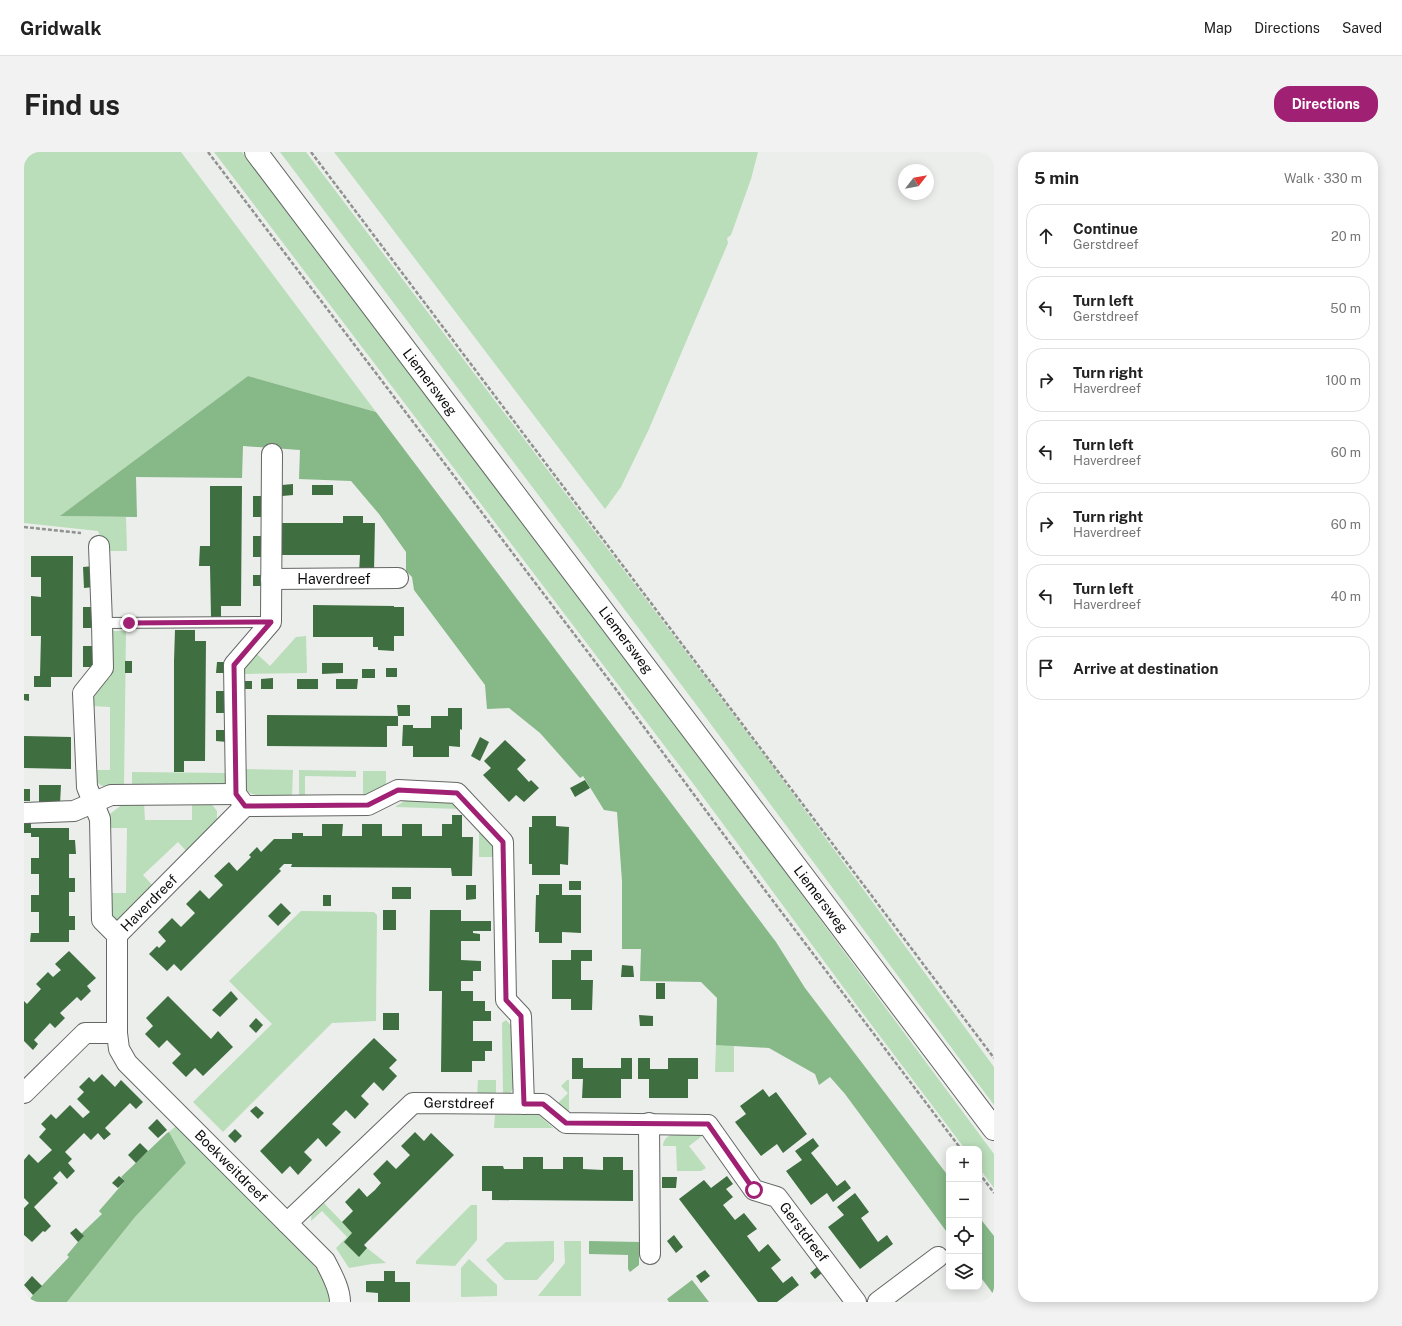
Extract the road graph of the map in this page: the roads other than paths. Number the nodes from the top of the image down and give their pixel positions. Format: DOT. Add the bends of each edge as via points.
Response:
graph roads {
  1 [pos="256,152"];
  2 [pos="272,454"];
  3 [pos="98,546"];
  4 [pos="398,578"];
  5 [pos="271,579"];
  6 [pos="271,622"];
  7 [pos="102,623"];
  8 [pos="241,800"];
  9 [pos="93,803"];
  10 [pos="24,812"];
  11 [pos="117,935"];
  12 [pos="117,1033"];
  13 [pos="24,1093"];
  14 [pos="524,1104"];
  15 [pos="649,1123"];
  16 [pos="994,1129"];
  17 [pos="287,1222"];
  18 [pos="650,1254"];
  19 [pos="938,1257"];
  20 [pos="340,1302"];
  21 [pos="856,1302"];
  22 [pos="878,1302"];
  1 -- 16 [label="main road, Liemersweg"];
  2 -- 5 [label="street"];
  3 -- 7 [label="street, Haverdreef"];
  4 -- 5 [label="street, Haverdreef"];
  5 -- 6 [label="street"];
  6 -- 7 [label="lane"];
  6 -- 8 [label="street" via="234,665"];
  7 -- 9 [label="street, Haverdreef" via="103,668 83,693 87,787"];
  8 -- 9 [label="street" via="111,795"];
  8 -- 11 [label="street, Haverdreef"];
  8 -- 14 [label="street" via="368,805 398,790 457,793 503,842 506,1000 521,1016"];
  9 -- 10 [label="street" via="74,811"];
  9 -- 11 [label="street, Haverdreef" via="100,819 102,920"];
  11 -- 12 [label="street, Boekweitdreef"];
  12 -- 13 [label="street" via="85,1033"];
  12 -- 17 [label="street, Boekweitdreef" via="119,1049 126,1063"];
  14 -- 15 [label="street, Gerstdreef" via="543,1104 566,1123"];
  14 -- 17 [label="street, Gerstdreef" via="413,1103"];
  15 -- 18 [label="street"];
  15 -- 21 [label="street, Gerstdreef" via="708,1124 754,1190 777,1197"];
  17 -- 20 [label="street, Boekweitdreef" via="325,1261"];
  19 -- 22 [label="street"];
}
